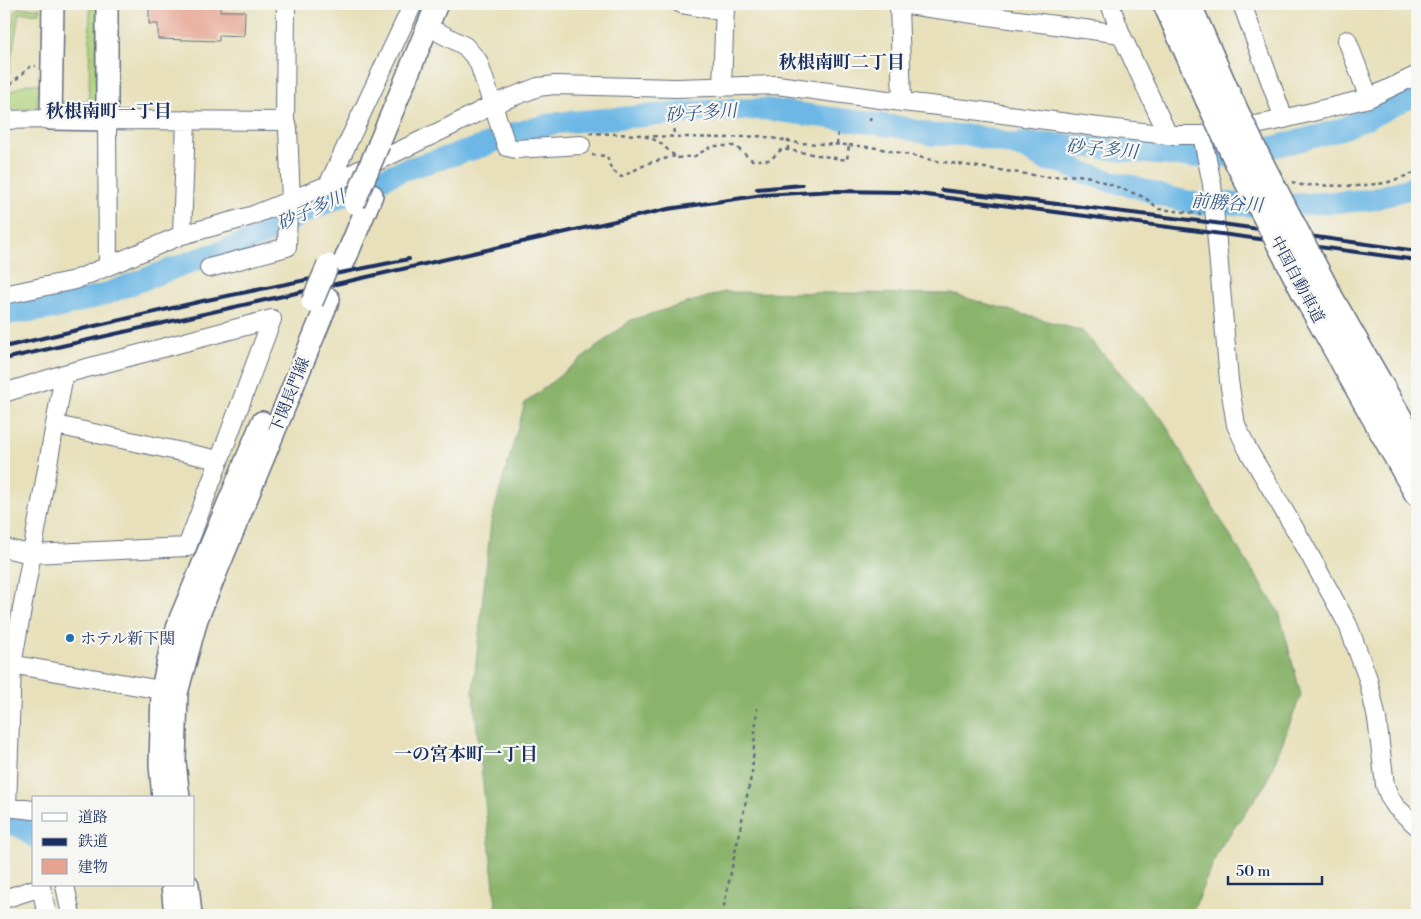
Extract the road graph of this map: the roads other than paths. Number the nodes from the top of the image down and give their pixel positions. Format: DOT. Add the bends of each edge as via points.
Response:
graph roads {
  1 [pos="53,4"];
  2 [pos="107,4"];
  3 [pos="286,4"];
  4 [pos="413,4"];
  5 [pos="437,4"];
  6 [pos="453,4"];
  7 [pos="681,4"];
  8 [pos="900,4"];
  9 [pos="1110,4"];
  10 [pos="1166,4"];
  11 [pos="1188,4"];
  12 [pos="1242,4"];
  13 [pos="725,8"];
  14 [pos="987,10"];
  15 [pos="440,33"];
  16 [pos="1121,34"];
  17 [pos="1347,40"];
  18 [pos="1417,75"];
  19 [pos="722,87"];
  20 [pos="1218,97"];
  21 [pos="1369,98"];
  22 [pos="902,102"];
  23 [pos="496,112"];
  24 [pos="51,119"];
  25 [pos="4,120"];
  26 [pos="107,120"];
  27 [pos="186,120"];
  28 [pos="285,121"];
  29 [pos="1277,121"];
  30 [pos="1168,135"];
  31 [pos="1203,139"];
  32 [pos="387,142"];
  33 [pos="581,145"];
  34 [pos="328,185"];
  35 [pos="290,205"];
  36 [pos="182,235"];
  37 [pos="108,266"];
  38 [pos="209,268"];
  39 [pos="4,295"];
  40 [pos="1321,301"];
  41 [pos="64,374"];
  42 [pos="4,393"];
  43 [pos="56,425"];
  44 [pos="1417,449"];
  45 [pos="219,460"];
  46 [pos="1417,494"];
  47 [pos="4,548"];
  48 [pos="31,554"];
  49 [pos="8,664"];
  50 [pos="170,691"];
  51 [pos="163,796"];
  52 [pos="179,796"];
  53 [pos="5,807"];
  54 [pos="32,810"];
  55 [pos="1417,826"];
  56 [pos="65,886"];
  57 [pos="172,886"];
  58 [pos="188,886"];
  59 [pos="4,898"];
  60 [pos="47,915"];
  61 [pos="72,915"];
  62 [pos="174,915"];
  63 [pos="191,915"];
  1 -- 24 [label="main road"];
  2 -- 26 [label="main road"];
  3 -- 28 [label="street"];
  4 -- 34 [label="street"];
  5 -- 32 [label="main road, 下関長門線"];
  6 -- 15 [label="main road, 下関長門線"];
  7 -- 13 [label="street"];
  8 -- 14 [label="street"];
  8 -- 22 [label="street"];
  9 -- 16 [label="street"];
  10 -- 20 [label="highway, 中国自動車道"];
  11 -- 20 [label="highway, 中国自動車道"];
  12 -- 29 [label="street"];
  13 -- 19 [label="street"];
  14 -- 16 [label="street"];
  15 -- 23 [label="street" via="465,46 478,61"];
  15 -- 32 [label="main road, 下関長門線"];
  16 -- 30 [label="street"];
  17 -- 21 [label="street"];
  18 -- 21 [label="street"];
  19 -- 22 [label="street" via="777,85"];
  19 -- 23 [label="street" via="538,86"];
  20 -- 40 [label="highway, 中国自動車道, bridge" via="1299,239"];
  21 -- 29 [label="street"];
  22 -- 30 [label="street"];
  23 -- 33 [label="street" via="507,147"];
  23 -- 34 [label="street" via="449,127"];
  24 -- 25 [label="street"];
  24 -- 26 [label="main road"];
  26 -- 27 [label="street"];
  26 -- 37 [label="street"];
  27 -- 28 [label="street"];
  27 -- 36 [label="street"];
  28 -- 35 [label="street" via="288,128"];
  29 -- 31 [label="street"];
  30 -- 31 [label="street"];
  31 -- 55 [label="street" via="1212,193 1210,213 1236,425 1348,626 1368,679 1377,718 1384,785 1396,807"];
  32 -- 50 [label="main road, 下関長門線, bridge" via="321,300"];
  34 -- 35 [label="street"];
  35 -- 36 [label="street"];
  35 -- 38 [label="street" via="287,247"];
  36 -- 37 [label="street"];
  37 -- 39 [label="street" via="75,280"];
  40 -- 44 [label="highway, 中国自動車道"];
  40 -- 46 [label="highway, 中国自動車道"];
  41 -- 42 [label="street"];
  41 -- 43 [label="street"];
  41 -- 45 [label="street" via="272,319"];
  43 -- 45 [label="street"];
  43 -- 48 [label="street"];
  45 -- 48 [label="street" via="187,547"];
  47 -- 48 [label="street"];
  48 -- 49 [label="street"];
  49 -- 50 [label="street"];
  49 -- 53 [label="street"];
  50 -- 51 [label="main road, 下関長門線" via="160,765"];
  50 -- 52 [label="main road, 下関長門線"];
  53 -- 54 [label="street"];
  56 -- 61 [label="street"];
  57 -- 62 [label="main road"];
  58 -- 63 [label="main road"];
  59 -- 60 [label="street" via="41,888"];
}
